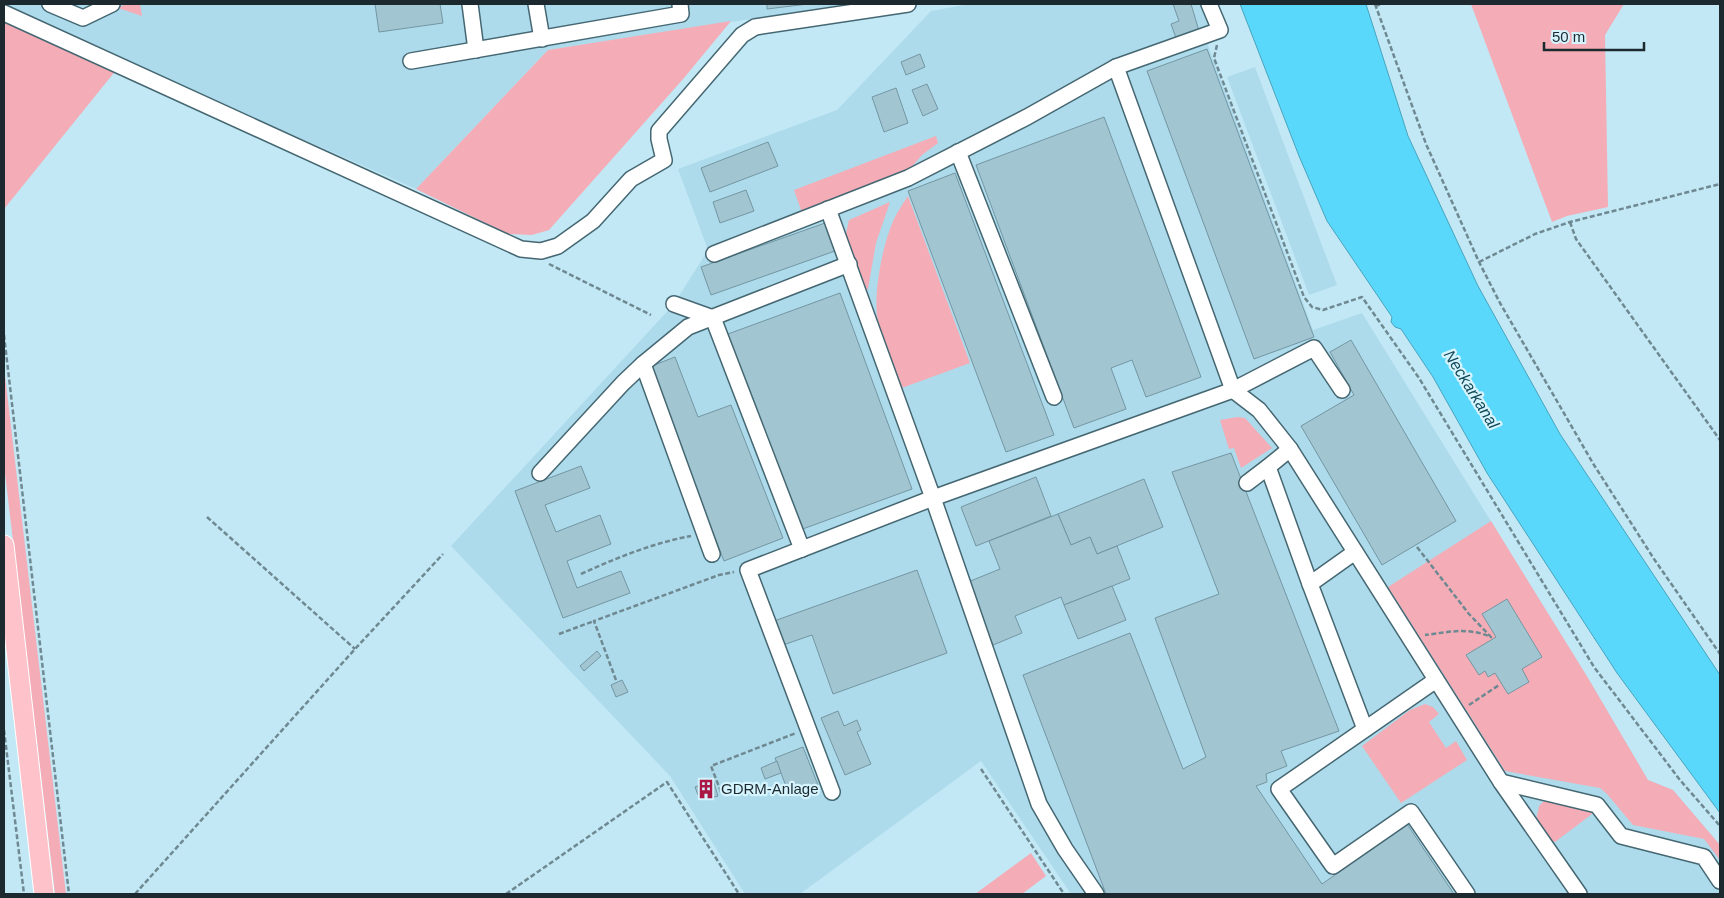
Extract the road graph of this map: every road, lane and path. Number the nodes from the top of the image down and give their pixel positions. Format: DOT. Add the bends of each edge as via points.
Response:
graph roads {
  1 [pos="50,4"];
  2 [pos="112,4"];
  3 [pos="470,4"];
  4 [pos="536,4"];
  5 [pos="680,4"];
  6 [pos="908,4"];
  7 [pos="1209,4"];
  8 [pos="1382,4"];
  9 [pos="1375,5"];
  10 [pos="81,11"];
  11 [pos="4,13"];
  12 [pos="1220,30"];
  13 [pos="542,39"];
  14 [pos="476,50"];
  15 [pos="411,61"];
  16 [pos="1116,67"];
  17 [pos="958,152"];
  18 [pos="1720,184"];
  19 [pos="828,208"];
  20 [pos="1570,222"];
  21 [pos="714,254"];
  22 [pos="547,262"];
  23 [pos="1479,262"];
  24 [pos="849,264"];
  25 [pos="674,304"];
  26 [pos="651,315"];
  27 [pos="713,318"];
  28 [pos="4,335"];
  29 [pos="643,364"];
  30 [pos="1233,390"];
  31 [pos="1342,390"];
  32 [pos="1054,397"];
  33 [pos="1720,440"];
  34 [pos="1290,449"];
  35 [pos="1268,467"];
  36 [pos="540,473"];
  37 [pos="1247,483"];
  38 [pos="933,498"];
  39 [pos="207,517"];
  40 [pos="704,534"];
  41 [pos="4,545"];
  42 [pos="1417,547"];
  43 [pos="802,549"];
  44 [pos="1355,552"];
  45 [pos="443,554"];
  46 [pos="712,554"];
  47 [pos="748,570"];
  48 [pos="581,574"];
  49 [pos="1310,584"];
  50 [pos="594,621"];
  51 [pos="559,634"];
  52 [pos="1408,636"];
  53 [pos="355,649"];
  54 [pos="1720,654"];
  55 [pos="616,680"];
  56 [pos="1436,680"];
  57 [pos="1499,685"];
  58 [pos="1457,713"];
  59 [pos="808,728"];
  60 [pos="1365,729"];
  61 [pos="4,730"];
  62 [pos="981,768"];
  63 [pos="1501,782"];
  64 [pos="721,792"];
  65 [pos="832,792"];
  66 [pos="1720,826"];
  67 [pos="1720,881"];
  68 [pos="24,894"];
  69 [pos="44,894"];
  70 [pos="69,894"];
  71 [pos="135,894"];
  72 [pos="506,894"];
  73 [pos="739,894"];
  74 [pos="1064,894"];
  75 [pos="1096,894"];
  76 [pos="1466,894"];
  77 [pos="1578,894"];
  1 -- 10 [label="lane"];
  2 -- 10 [label="lane"];
  3 -- 14 [label="lane"];
  4 -- 13 [label="lane"];
  5 -- 13 [label="lane" via="681,14"];
  6 -- 11 [label="lane" via="755,27 742,35 659,131 664,160 631,179 593,221 558,246 541,251 521,250 497,240"];
  7 -- 12 [label="lane"];
  8 -- 9 [label="path"];
  9 -- 23 [label="path" via="1426,144"];
  12 -- 16 [label="lane"];
  12 -- 66 [label="path" via="1214,58 1304,297 1312,307 1323,310 1362,297 1419,378 1594,667 1680,780"];
  13 -- 14 [label="lane"];
  14 -- 15 [label="lane"];
  16 -- 17 [label="lane"];
  16 -- 30 [label="lane"];
  17 -- 19 [label="lane" via="908,178"];
  17 -- 32 [label="lane"];
  18 -- 20 [label="path"];
  19 -- 21 [label="lane"];
  19 -- 24 [label="lane"];
  20 -- 23 [label="path" via="1535,234"];
  20 -- 33 [label="path" via="1576,239"];
  22 -- 26 [label="path"];
  23 -- 54 [label="path" via="1594,465"];
  24 -- 27 [label="lane"];
  24 -- 38 [label="lane"];
  25 -- 27 [label="lane"];
  27 -- 29 [label="lane" via="688,327"];
  27 -- 43 [label="lane"];
  28 -- 70 [label="path"];
  29 -- 36 [label="lane"];
  29 -- 40 [label="lane"];
  30 -- 31 [label="lane" via="1314,348"];
  30 -- 34 [label="lane" via="1259,410"];
  30 -- 38 [label="lane"];
  34 -- 35 [label="lane"];
  34 -- 44 [label="lane"];
  35 -- 37 [label="lane"];
  35 -- 49 [label="lane"];
  38 -- 43 [label="lane"];
  38 -- 75 [label="lane" via="1039,804"];
  39 -- 53 [label="path"];
  40 -- 46 [label="lane"];
  40 -- 48 [label="path" via="649,547"];
  41 -- 69 [label="main road"];
  42 -- 52 [label="path" via="1490,637 1476,631"];
  43 -- 47 [label="lane"];
  44 -- 49 [label="lane"];
  44 -- 52 [label="lane"];
  45 -- 53 [label="path"];
  47 -- 50 [label="path" via="719,575"];
  47 -- 59 [label="lane"];
  49 -- 60 [label="lane"];
  50 -- 51 [label="path"];
  50 -- 55 [label="path"];
  52 -- 56 [label="lane"];
  53 -- 71 [label="path"];
  56 -- 58 [label="lane"];
  56 -- 60 [label="lane"];
  57 -- 58 [label="path"];
  58 -- 63 [label="lane"];
  59 -- 64 [label="path" via="711,766"];
  59 -- 65 [label="lane"];
  60 -- 76 [label="lane" via="1278,789 1333,866 1411,812"];
  61 -- 68 [label="path"];
  62 -- 74 [label="path"];
  63 -- 67 [label="lane" via="1597,805 1621,836 1704,856"];
  63 -- 77 [label="lane"];
  72 -- 73 [label="path" via="667,782"];
}
